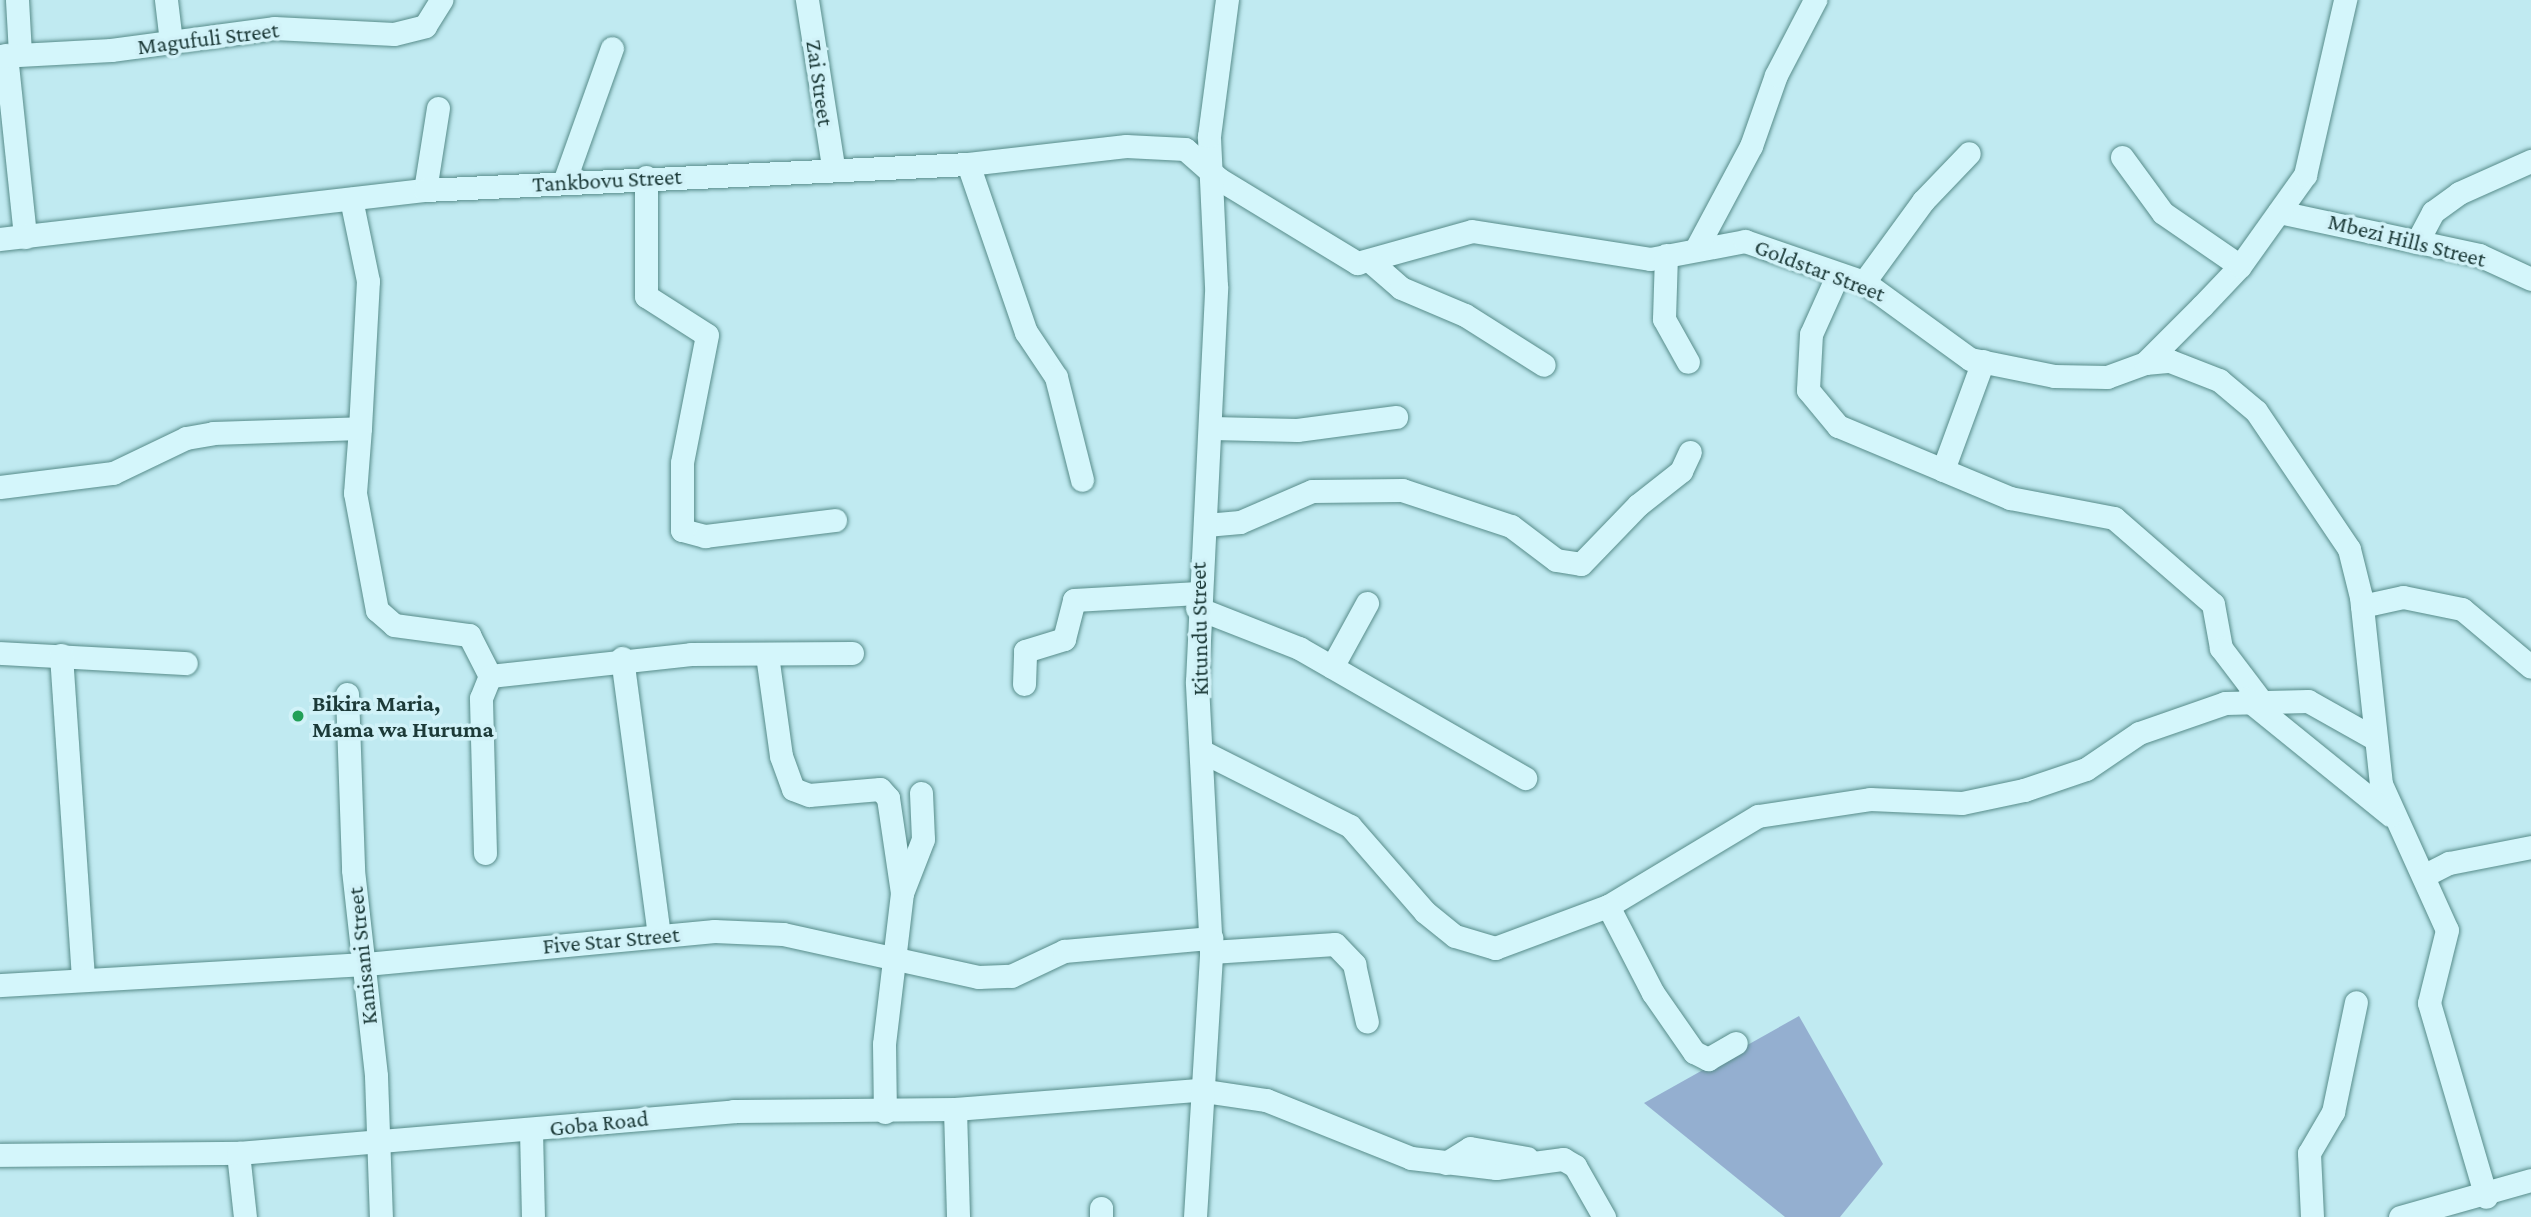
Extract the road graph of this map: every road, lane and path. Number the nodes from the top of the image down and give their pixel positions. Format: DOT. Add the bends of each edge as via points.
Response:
graph roads {
  1 [pos="17,0"];
  2 [pos="166,0"];
  3 [pos="441,0"];
  4 [pos="807,0"];
  5 [pos="1227,0"];
  6 [pos="1815,0"];
  7 [pos="2345,0"];
  8 [pos="171,42"];
  9 [pos="612,48"];
  10 [pos="9,55"];
  11 [pos="438,108"];
  12 [pos="1969,153"];
  13 [pos="2122,157"];
  14 [pos="2531,160"];
  15 [pos="968,164"];
  16 [pos="833,166"];
  17 [pos="1209,167"];
  18 [pos="646,177"];
  19 [pos="565,182"];
  20 [pos="425,190"];
  21 [pos="351,199"];
  22 [pos="2279,212"];
  23 [pos="24,237"];
  24 [pos="0,239"];
  25 [pos="2417,242"];
  26 [pos="1697,247"];
  27 [pos="1666,255"];
  28 [pos="1370,261"];
  29 [pos="2240,266"];
  30 [pos="1838,274"];
  31 [pos="2531,279"];
  32 [pos="1864,282"];
  33 [pos="1983,361"];
  34 [pos="1688,362"];
  35 [pos="2145,363"];
  36 [pos="1544,365"];
  37 [pos="1396,417"];
  38 [pos="360,428"];
  39 [pos="1212,428"];
  40 [pos="1690,452"];
  41 [pos="1943,470"];
  42 [pos="1082,480"];
  43 [pos="0,487"];
  44 [pos="835,520"];
  45 [pos="1206,525"];
  46 [pos="1198,601"];
  47 [pos="1367,603"];
  48 [pos="2362,607"];
  49 [pos="0,653"];
  50 [pos="852,653"];
  51 [pos="61,655"];
  52 [pos="767,655"];
  53 [pos="622,658"];
  54 [pos="186,663"];
  55 [pos="1332,667"];
  56 [pos="2531,667"];
  57 [pos="490,676"];
  58 [pos="1024,684"];
  59 [pos="347,694"];
  60 [pos="2253,699"];
  61 [pos="2372,737"];
  62 [pos="1205,753"];
  63 [pos="1525,778"];
  64 [pos="921,793"];
  65 [pos="2390,815"];
  66 [pos="2531,847"];
  67 [pos="485,853"];
  68 [pos="2425,875"];
  69 [pos="902,892"];
  70 [pos="1608,906"];
  71 [pos="659,935"];
  72 [pos="1211,945"];
  73 [pos="893,960"];
  74 [pos="366,964"];
  75 [pos="83,978"];
  76 [pos="0,985"];
  77 [pos="2356,1002"];
  78 [pos="1367,1022"];
  79 [pos="1736,1044"];
  80 [pos="1198,1090"];
  81 [pos="955,1110"];
  82 [pos="885,1112"];
  83 [pos="531,1130"];
  84 [pos="377,1140"];
  85 [pos="238,1153"];
  86 [pos="0,1155"];
  87 [pos="2531,1180"];
  88 [pos="2486,1197"];
  89 [pos="245,1217"];
  90 [pos="382,1217"];
  91 [pos="533,1217"];
  92 [pos="958,1217"];
  93 [pos="1195,1217"];
  94 [pos="1604,1217"];
  95 [pos="2312,1217"];
  96 [pos="2400,1217"];
  1 -- 10 [label="street"];
  2 -- 8 [label="street"];
  3 -- 8 [label="street, Magufuli Street" via="425,26 402,33 274,27"];
  4 -- 16 [label="street, Zai Street"];
  5 -- 17 [label="street, Kitundu Street"];
  6 -- 26 [label="street" via="1776,75 1751,146"];
  7 -- 22 [label="street, Goldstar Street" via="2312,160"];
  8 -- 10 [label="street, Magufuli Street"];
  9 -- 19 [label="street"];
  10 -- 23 [label="street"];
  11 -- 20 [label="street"];
  12 -- 32 [label="street" via="1923,201"];
  13 -- 29 [label="street" via="2163,214"];
  14 -- 25 [label="street" via="2459,193 2433,212"];
  15 -- 16 [label="street, Tankbovu Street"];
  15 -- 17 [label="street, Tankbovu Street" via="1126,146 1185,149"];
  15 -- 42 [label="street" via="1026,332 1056,377"];
  16 -- 18 [label="street, Tankbovu Street"];
  17 -- 28 [label="street, Goldstar Street" via="1345,260"];
  17 -- 39 [label="street, Kitundu Street" via="1216,286"];
  18 -- 19 [label="street, Tankbovu Street"];
  18 -- 44 [label="street" via="646,296 707,335 682,463 682,530 718,536"];
  19 -- 20 [label="street, Tankbovu Street"];
  20 -- 21 [label="street, Tankbovu Street"];
  21 -- 23 [label="street, Tankbovu Street"];
  21 -- 38 [label="street" via="368,281"];
  22 -- 25 [label="street, Mbezi Hills Street"];
  22 -- 29 [label="street, Goldstar Street"];
  23 -- 24 [label="street, Tankbovu Street"];
  25 -- 31 [label="street, Mbezi Hills Street" via="2479,255"];
  26 -- 27 [label="street, Goldstar Street"];
  26 -- 30 [label="street, Goldstar Street" via="1745,242"];
  27 -- 28 [label="street, Goldstar Street" via="1602,255 1542,238 1472,231"];
  27 -- 34 [label="street" via="1664,319"];
  28 -- 36 [label="street" via="1401,288 1465,315"];
  29 -- 35 [label="street, Goldstar Street"];
  30 -- 32 [label="street, Goldstar Street"];
  30 -- 41 [label="street" via="1811,334 1806,373 1814,400 1849,432"];
  32 -- 33 [label="street, Goldstar Street" via="1899,302 1953,349"];
  33 -- 35 [label="street, Goldstar Street" via="2080,379 2107,377"];
  33 -- 41 [label="street"];
  35 -- 48 [label="street" via="2170,360 2219,380 2256,411 2349,549"];
  37 -- 39 [label="street" via="1297,430"];
  38 -- 43 [label="street" via="213,433 186,438 102,476"];
  38 -- 57 [label="street" via="355,493 377,610 394,625 469,635"];
  39 -- 45 [label="street, Kitundu Street"];
  40 -- 45 [label="street" via="1681,471 1581,564 1556,561 1511,526 1402,490 1312,491 1240,522"];
  41 -- 60 [label="street" via="2010,498 2114,518 2213,604 2221,648"];
  45 -- 46 [label="street, Kitundu Street"];
  46 -- 55 [label="street"];
  46 -- 58 [label="street" via="1074,600 1064,639 1025,651"];
  46 -- 62 [label="street, Kitundu Street"];
  47 -- 55 [label="street"];
  48 -- 56 [label="street" via="2403,597 2462,609"];
  48 -- 61 [label="street"];
  49 -- 51 [label="street"];
  50 -- 52 [label="street"];
  51 -- 54 [label="street"];
  51 -- 75 [label="street"];
  52 -- 53 [label="street"];
  52 -- 69 [label="street" via="781,756 793,789 809,795 883,790"];
  53 -- 57 [label="street"];
  53 -- 71 [label="street"];
  55 -- 63 [label="street"];
  57 -- 67 [label="street" via="481,698"];
  59 -- 74 [label="street, Kanisani Street" via="353,870"];
  60 -- 61 [label="street" via="2325,707"];
  60 -- 65 [label="street"];
  60 -- 70 [label="street" via="2158,725 2086,769 2024,790 1962,803 1870,799 1758,816"];
  61 -- 65 [label="street"];
  62 -- 70 [label="street" via="1350,826 1425,912 1455,936 1506,946"];
  62 -- 72 [label="street, Kitundu Street"];
  64 -- 69 [label="street" via="923,839"];
  65 -- 68 [label="street"];
  66 -- 68 [label="street" via="2449,863"];
  68 -- 88 [label="street" via="2449,942 2429,1003"];
  69 -- 73 [label="street"];
  70 -- 79 [label="street" via="1694,1052 1708,1059"];
  71 -- 73 [label="street, Five Star Street" via="783,934"];
  71 -- 74 [label="street, Five Star Street"];
  72 -- 73 [label="street, Five Star Street" via="1064,951 1011,976 978,977"];
  72 -- 78 [label="street, Five Star Street" via="1335,944 1349,952 1373,991"];
  72 -- 80 [label="street, Kitundu Street"];
  73 -- 82 [label="street"];
  74 -- 75 [label="street, Five Star Street"];
  74 -- 84 [label="street, Kanisani Street"];
  75 -- 76 [label="street, Five Star Street"];
  77 -- 95 [label="street" via="2333,1112 2309,1153"];
  80 -- 81 [label="street, Goba Road"];
  80 -- 93 [label="street, Kitundu Street"];
  80 -- 94 [label="street, Goba Road" via="1266,1100 1386,1152 1496,1168 1530,1159 1570,1161"];
  81 -- 82 [label="street, Goba Road"];
  81 -- 92 [label="street"];
  82 -- 83 [label="street, Goba Road" via="733,1111"];
  83 -- 84 [label="street, Goba Road"];
  83 -- 91 [label="street"];
  84 -- 85 [label="street, Goba Road"];
  84 -- 90 [label="street, Kanisani Street"];
  85 -- 86 [label="street, Goba Road"];
  85 -- 89 [label="street"];
  87 -- 88 [label="street"];
  88 -- 96 [label="street"];
}
